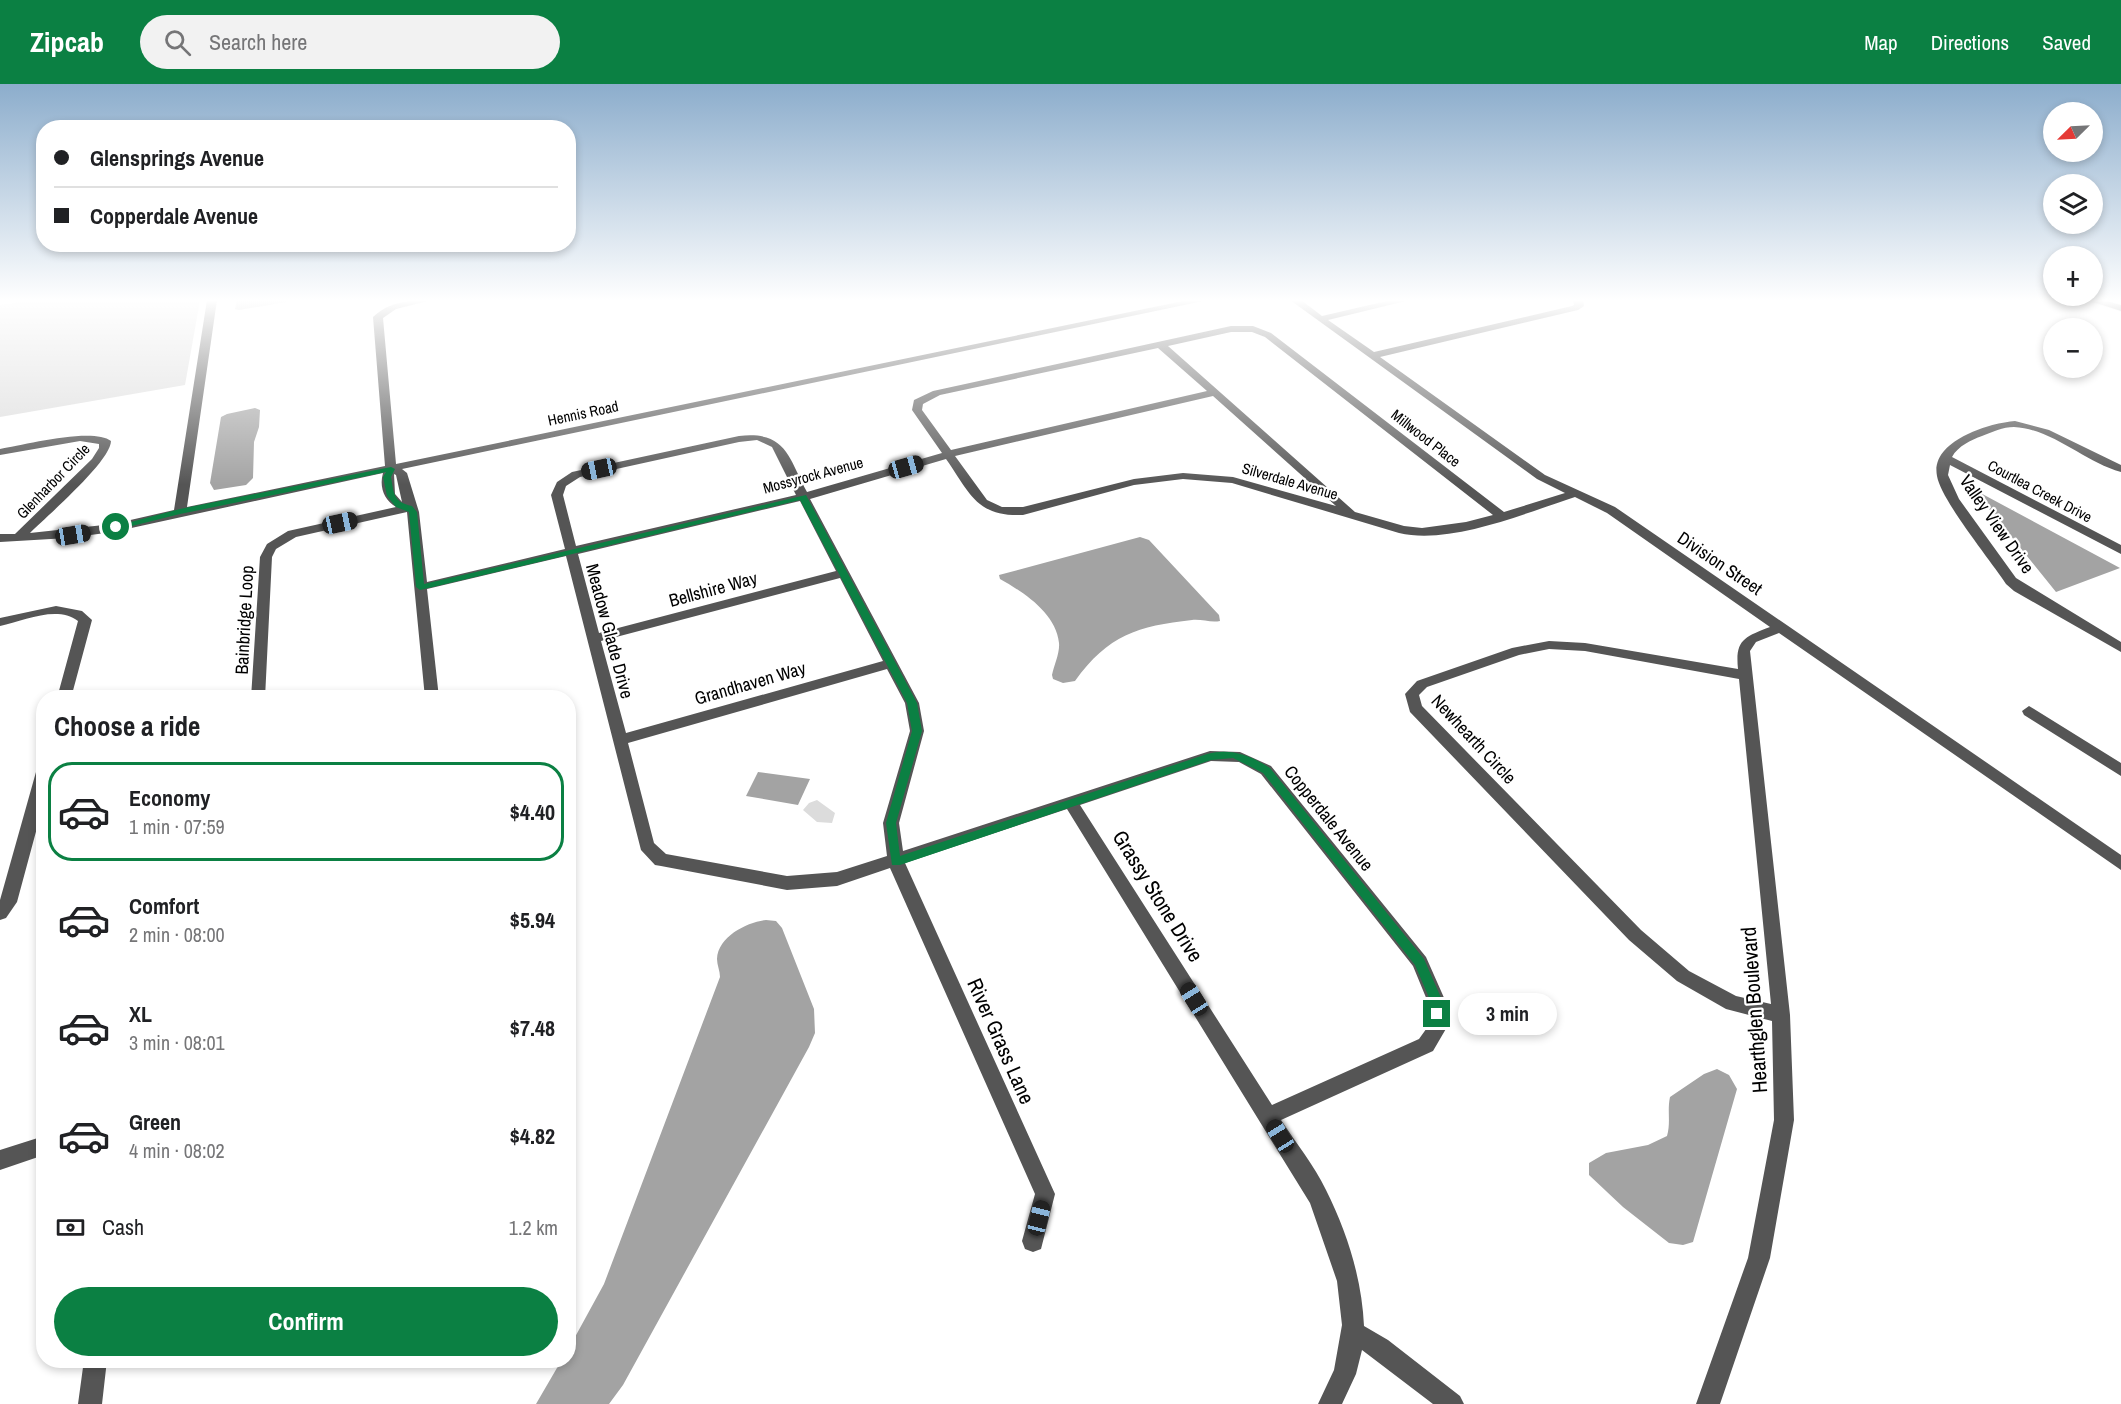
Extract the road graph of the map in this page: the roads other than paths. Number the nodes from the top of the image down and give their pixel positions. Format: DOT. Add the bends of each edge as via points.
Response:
graph roads {
  1 [pos="203,362"];
  2 [pos="382,362"];
  3 [pos="908,362"];
  4 [pos="1085,362"];
  5 [pos="1179,362"];
  6 [pos="1301,362"];
  7 [pos="1379,362"];
  8 [pos="1214,393"];
  9 [pos="0,452"];
  10 [pos="947,454"];
  11 [pos="1946,458"];
  12 [pos="391,469"];
  13 [pos="2121,469"];
  14 [pos="1576,494"];
  15 [pos="803,497"];
  16 [pos="410,508"];
  17 [pos="180,512"];
  18 [pos="1352,515"];
  19 [pos="1500,515"];
  20 [pos="19,537"];
  21 [pos="0,538"];
  22 [pos="2121,550"];
  23 [pos="570,551"];
  24 [pos="843,573"];
  25 [pos="420,587"];
  26 [pos="0,622"];
  27 [pos="1781,627"];
  28 [pos="593,639"];
  29 [pos="2121,648"];
  30 [pos="891,663"];
  31 [pos="1745,675"];
  32 [pos="66,690"];
  33 [pos="258,690"];
  34 [pos="431,690"];
  35 [pos="2029,711"];
  36 [pos="620,740"];
  37 [pos="2121,770"];
  38 [pos="36,801"];
  39 [pos="1071,803"];
  40 [pos="896,862"];
  41 [pos="2121,864"];
  42 [pos="0,912"];
  43 [pos="1781,1015"];
  44 [pos="1268,1116"];
  45 [pos="36,1148"];
  46 [pos="0,1160"];
  47 [pos="1033,1241"];
  48 [pos="1352,1332"];
  49 [pos="95,1368"];
  50 [pos="90,1404"];
  51 [pos="1330,1404"];
  52 [pos="1452,1404"];
  53 [pos="1708,1404"];
  1 -- 17 [label="street"];
  2 -- 12 [label="street"];
  3 -- 12 [label="street, Hennis Road"];
  4 -- 10 [label="street, Millwood Place" via="927,396 918,402 917,410"];
  5 -- 8 [label="street"];
  6 -- 19 [label="street, Millwood Place"];
  7 -- 14 [label="street, Division Street" via="1541,477"];
  8 -- 10 [label="street, Mossyrock Avenue"];
  8 -- 18 [label="street"];
  9 -- 20 [label="street, Glenharbor Circle" via="80,438 105,441 96,461"];
  10 -- 15 [label="street, Mossyrock Avenue"];
  10 -- 18 [label="street, Silverdale Avenue" via="983,503 1008,512 1134,482 1183,476 1233,480"];
  11 -- 13 [label="street, Valley View Drive" via="1952,448 1971,436 2002,425 2028,425"];
  11 -- 22 [label="street, Courtlea Creek Drive"];
  11 -- 29 [label="street, Valley View Drive" via="1942,475 1953,499 2011,581"];
  12 -- 16 [label="street" via="387,477 390,495 399,506"];
  12 -- 17 [label="street, Hennis Road"];
  14 -- 19 [label="street, Silverdale Avenue"];
  14 -- 27 [label="street, Division Street" via="1611,510"];
  15 -- 23 [label="street, Mossyrock Avenue"];
  15 -- 23 [label="street, Meadow Glade Drive" via="776,445 759,437 576,474 561,483 557,495"];
  15 -- 24 [label="street, Meadow Glade Drive"];
  16 -- 25 [label="street"];
  16 -- 33 [label="street, Bainbridge Loop" via="303,531 271,548 266,557"];
  17 -- 20 [label="street, Hennis Road" via="73,535"];
  18 -- 19 [label="street, Silverdale Avenue" via="1422,533"];
  20 -- 21 [label="street, Hennis Road"];
  23 -- 25 [label="street, Mossyrock Avenue"];
  23 -- 28 [label="street, Meadow Glade Drive"];
  24 -- 28 [label="street, Bellshire Way"];
  24 -- 30 [label="street, Meadow Glade Drive"];
  25 -- 34 [label="street"];
  26 -- 32 [label="street" via="50,611 79,613 85,620"];
  27 -- 31 [label="street, Hearthglen Boulevard" via="1751,639 1743,651"];
  27 -- 41 [label="street, Division Street"];
  28 -- 36 [label="street, Meadow Glade Drive"];
  30 -- 36 [label="street, Grandhaven Way"];
  30 -- 40 [label="street, Meadow Glade Drive" via="912,703 917,731 891,823"];
  31 -- 43 [label="street, Hearthglen Boulevard"];
  31 -- 43 [label="street, Newhearth Circle" via="1585,647 1549,645 1517,651 1422,684 1412,694 1415,708 1635,934 1683,976 1732,1003"];
  35 -- 37 [label="street"];
  36 -- 40 [label="street, Meadow Glade Drive" via="647,846 661,861 787,883 837,879"];
  38 -- 42 [label="street" via="8,902"];
  39 -- 40 [label="street, Copperdale Avenue"];
  39 -- 44 [label="street, Grassy Stone Drive"];
  39 -- 44 [label="street, Copperdale Avenue" via="1210,756 1234,754 1251,761 1266,770 1420,962 1436,1000 1438,1027 1426,1045"];
  40 -- 47 [label="street, River Grass Lane" via="1045,1194"];
  43 -- 53 [label="street, Hearthglen Boulevard" via="1784,1120 1759,1258"];
  44 -- 48 [label="street, Grassy Stone Drive" via="1318,1196 1335,1235 1350,1282"];
  45 -- 46 [label="street"];
  48 -- 51 [label="street, Grassy Stone Drive" via="1346,1370"];
  48 -- 52 [label="street" via="1380,1348"];
  49 -- 50 [label="street"];
}
